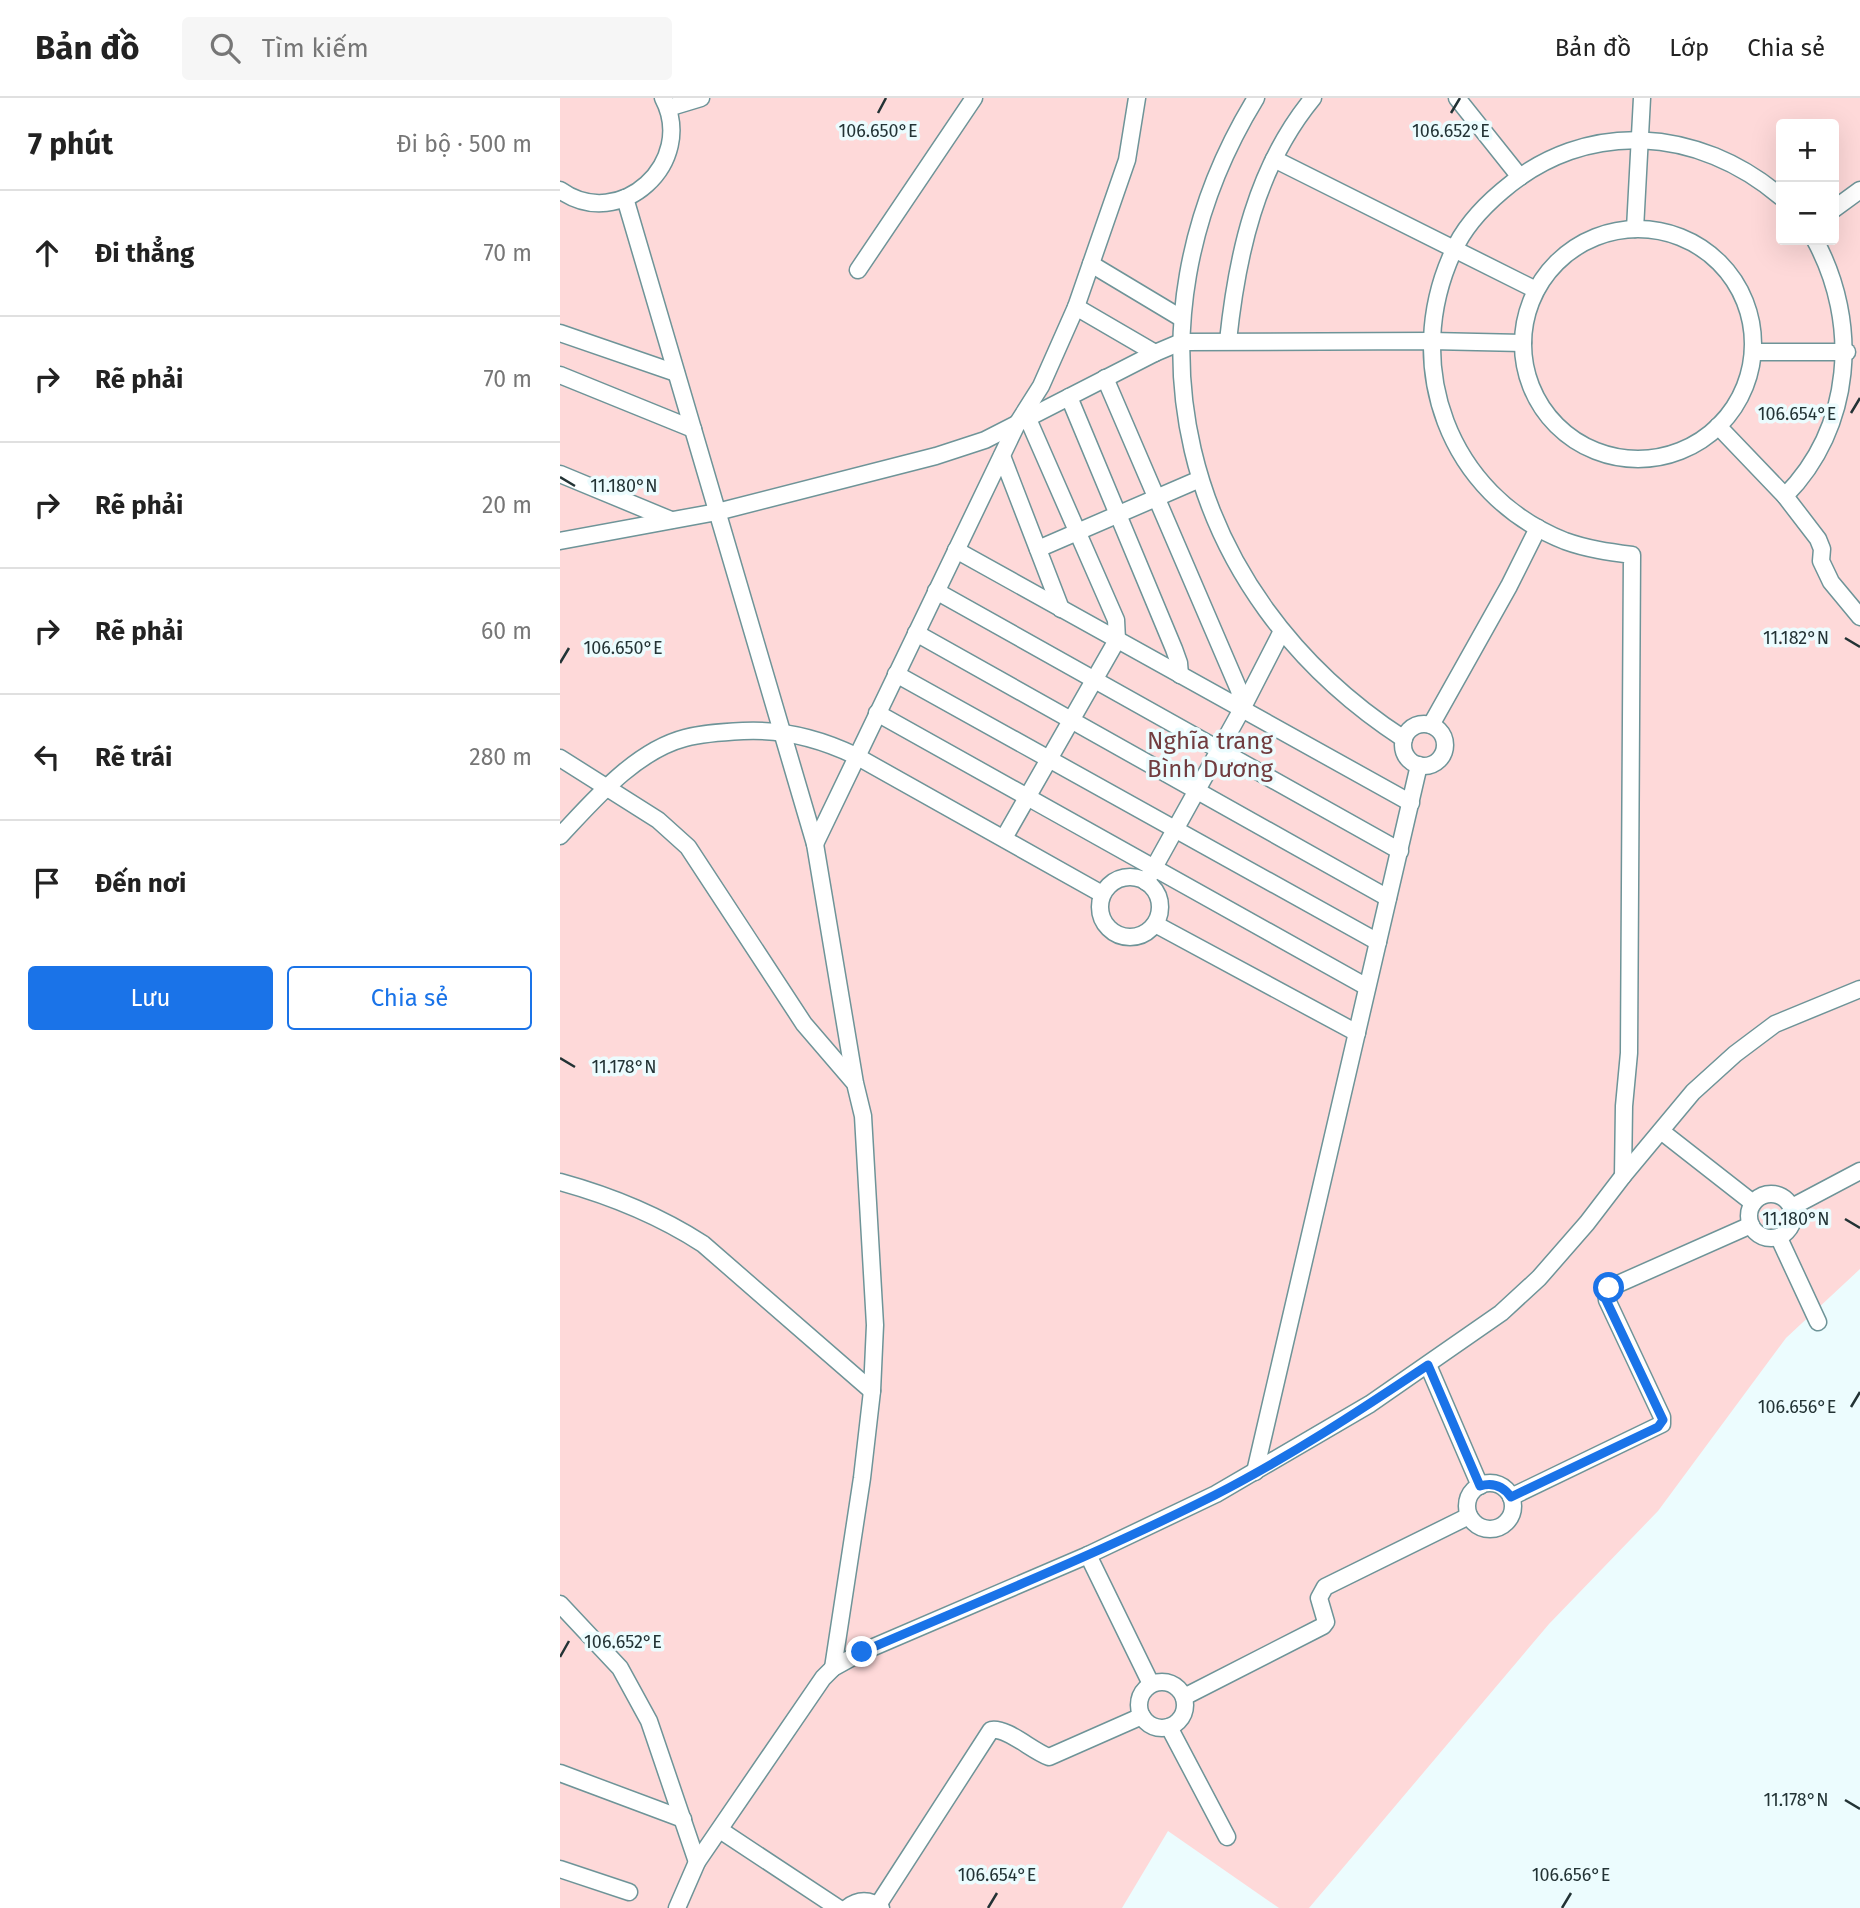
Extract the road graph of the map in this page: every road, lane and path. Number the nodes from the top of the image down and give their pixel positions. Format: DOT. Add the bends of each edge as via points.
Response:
graph roads {
  1 [pos="701,98"];
  2 [pos="974,98"];
  3 [pos="1137,98"];
  4 [pos="1256,98"];
  5 [pos="1312,98"];
  6 [pos="1457,98"];
  7 [pos="1642,98"];
  8 [pos="665,103"];
  9 [pos="1641,139"];
  10 [pos="1273,159"];
  11 [pos="1520,177"];
  12 [pos="560,190"];
  13 [pos="1860,190"];
  14 [pos="1776,193"];
  15 [pos="625,198"];
  16 [pos="1839,205"];
  17 [pos="1635,229"];
  18 [pos="1818,245"];
  19 [pos="1454,250"];
  20 [pos="1091,264"];
  21 [pos="858,270"];
  22 [pos="1536,290"];
  23 [pos="1076,307"];
  24 [pos="1181,318"];
  25 [pos="560,333"];
  26 [pos="1228,341"];
  27 [pos="1431,341"];
  28 [pos="1181,342"];
  29 [pos="1523,343"];
  30 [pos="1753,352"];
  31 [pos="1847,352"];
  32 [pos="1155,353"];
  33 [pos="676,373"];
  34 [pos="560,374"];
  35 [pos="1105,379"];
  36 [pos="1069,397"];
  37 [pos="1023,421"];
  38 [pos="1718,426"];
  39 [pos="693,429"];
  40 [pos="1002,456"];
  41 [pos="560,474"];
  42 [pos="1200,479"];
  43 [pos="1784,496"];
  44 [pos="1158,499"];
  45 [pos="717,512"];
  46 [pos="1118,515"];
  47 [pos="671,521"];
  48 [pos="1538,528"];
  49 [pos="1078,532"];
  50 [pos="560,541"];
  51 [pos="1038,549"];
  52 [pos="956,550"];
  53 [pos="936,592"];
  54 [pos="1062,609"];
  55 [pos="1860,617"];
  56 [pos="1282,631"];
  57 [pos="916,633"];
  58 [pos="1117,640"];
  59 [pos="896,674"];
  60 [pos="1180,675"];
  61 [pos="1094,680"];
  62 [pos="1242,709"];
  63 [pos="877,713"];
  64 [pos="1071,721"];
  65 [pos="1431,725"];
  66 [pos="783,732"];
  67 [pos="1404,739"];
  68 [pos="1220,750"];
  69 [pos="856,756"];
  70 [pos="560,758"];
  71 [pos="1049,759"];
  72 [pos="1419,765"];
  73 [pos="606,787"];
  74 [pos="1197,791"];
  75 [pos="1028,798"];
  76 [pos="1410,803"];
  77 [pos="1176,829"];
  78 [pos="560,836"];
  79 [pos="1004,838"];
  80 [pos="814,844"];
  81 [pos="1399,851"];
  82 [pos="1150,875"];
  83 [pos="1102,894"];
  84 [pos="1388,898"];
  85 [pos="1155,924"];
  86 [pos="1378,942"];
  87 [pos="1367,987"];
  88 [pos="1860,989"];
  89 [pos="1357,1033"];
  90 [pos="855,1083"];
  91 [pos="1661,1131"];
  92 [pos="1860,1171"];
  93 [pos="1623,1176"];
  94 [pos="560,1182"];
  95 [pos="1753,1203"];
  96 [pos="1792,1207"];
  97 [pos="1751,1225"];
  98 [pos="1779,1238"];
  99 [pos="1818,1322"];
  100 [pos="1428,1365"];
  101 [pos="872,1391"];
  102 [pos="1255,1472"];
  103 [pos="1480,1486"];
  104 [pos="1511,1497"];
  105 [pos="1469,1516"];
  106 [pos="1088,1555"];
  107 [pos="560,1604"];
  108 [pos="833,1668"];
  109 [pos="1151,1684"];
  110 [pos="1184,1697"];
  111 [pos="1142,1716"];
  112 [pos="1169,1727"];
  113 [pos="560,1773"];
  114 [pos="683,1819"];
  115 [pos="720,1830"];
  116 [pos="1227,1837"];
  117 [pos="697,1862"];
  118 [pos="560,1869"];
  119 [pos="629,1892"];
  120 [pos="879,1907"];
  121 [pos="677,1908"];
  122 [pos="838,1908"];
  123 [pos="847,1908"];
  1 -- 8 [label="street"];
  2 -- 21 [label="street"];
  3 -- 20 [label="street" via="1127,160"];
  4 -- 24 [label="street" via="1207,197 1192,250"];
  5 -- 10 [label="street"];
  6 -- 11 [label="street"];
  7 -- 9 [label="street"];
  8 -- 15 [label="street" via="672,129 669,151 644,188"];
  9 -- 11 [label="street" via="1570,151"];
  9 -- 14 [label="street" via="1683,145 1726,160"];
  9 -- 17 [label="street"];
  10 -- 19 [label="street"];
  10 -- 26 [label="street" via="1241,251"];
  11 -- 19 [label="street" via="1485,207"];
  12 -- 15 [label="street" via="583,201"];
  13 -- 16 [label="street"];
  15 -- 33 [label="street"];
  17 -- 22 [label="street" via="1584,242 1558,261"];
  17 -- 30 [label="street" via="1679,237 1720,264 1746,305"];
  18 -- 31 [label="street" via="1840,296"];
  19 -- 22 [label="street"];
  19 -- 27 [label="street" via="1437,296"];
  20 -- 23 [label="street"];
  20 -- 24 [label="street"];
  22 -- 29 [label="street"];
  23 -- 32 [label="street"];
  23 -- 37 [label="street"];
  24 -- 28 [label="street"];
  25 -- 33 [label="street"];
  26 -- 27 [label="street"];
  26 -- 28 [label="street"];
  27 -- 29 [label="street"];
  27 -- 48 [label="street" via="1437,394 1455,444 1494,495"];
  28 -- 32 [label="street"];
  28 -- 42 [label="street" via="1186,413"];
  29 -- 38 [label="street" via="1530,382 1545,411 1568,434 1597,450 1628,458 1661,456 1692,445"];
  30 -- 31 [label="street"];
  30 -- 38 [label="street" via="1745,386"];
  31 -- 43 [label="street" via="1843,387 1830,430 1807,470"];
  32 -- 35 [label="street"];
  33 -- 39 [label="street"];
  34 -- 39 [label="street"];
  35 -- 36 [label="street"];
  35 -- 44 [label="street"];
  36 -- 37 [label="street"];
  36 -- 46 [label="street"];
  37 -- 40 [label="street"];
  37 -- 45 [label="street" via="936,456"];
  37 -- 49 [label="street"];
  38 -- 43 [label="street"];
  39 -- 45 [label="street"];
  40 -- 51 [label="street"];
  40 -- 52 [label="street"];
  41 -- 47 [label="street"];
  42 -- 44 [label="street"];
  42 -- 56 [label="street" via="1237,565"];
  43 -- 55 [label="street" via="1818,539 1831,582"];
  44 -- 46 [label="street"];
  44 -- 62 [label="street" via="1239,690"];
  45 -- 47 [label="street"];
  45 -- 66 [label="street"];
  46 -- 49 [label="street"];
  46 -- 60 [label="street" via="1174,649"];
  47 -- 50 [label="street"];
  48 -- 65 [label="street"];
  48 -- 93 [label="street" via="1586,548 1632,555 1629,1053"];
  49 -- 51 [label="street"];
  49 -- 58 [label="street" via="1116,620"];
  51 -- 54 [label="street"];
  52 -- 53 [label="street"];
  52 -- 54 [label="street"];
  53 -- 57 [label="street"];
  53 -- 61 [label="street"];
  54 -- 58 [label="street"];
  56 -- 62 [label="street"];
  56 -- 67 [label="street" via="1338,690"];
  57 -- 59 [label="street"];
  57 -- 64 [label="street"];
  58 -- 60 [label="street"];
  58 -- 61 [label="street"];
  59 -- 63 [label="street"];
  59 -- 71 [label="street"];
  60 -- 62 [label="street"];
  61 -- 64 [label="street"];
  61 -- 68 [label="street"];
  62 -- 68 [label="street"];
  62 -- 76 [label="street"];
  63 -- 69 [label="street"];
  63 -- 75 [label="street"];
  64 -- 71 [label="street"];
  64 -- 74 [label="street"];
  65 -- 67 [label="street" via="1413,727"];
  65 -- 72 [label="street" via="1444,739 1444,752 1435,763"];
  66 -- 69 [label="street"];
  66 -- 73 [label="street" via="714,732 682,738"];
  66 -- 80 [label="street"];
  67 -- 72 [label="street" via="1405,754"];
  68 -- 74 [label="street"];
  68 -- 81 [label="street"];
  69 -- 79 [label="street"];
  69 -- 80 [label="street"];
  70 -- 73 [label="street"];
  71 -- 75 [label="street"];
  71 -- 77 [label="street"];
  72 -- 76 [label="street"];
  73 -- 78 [label="street"];
  73 -- 90 [label="street" via="658,820 688,846 804,1024"];
  74 -- 77 [label="street"];
  74 -- 84 [label="street"];
  75 -- 79 [label="street"];
  75 -- 82 [label="street"];
  76 -- 81 [label="street"];
  77 -- 82 [label="street"];
  77 -- 86 [label="street"];
  79 -- 83 [label="street"];
  80 -- 90 [label="street"];
  81 -- 84 [label="street"];
  82 -- 83 [label="street" via="1121,878"];
  82 -- 85 [label="street" via="1159,900"];
  82 -- 87 [label="street"];
  83 -- 85 [label="street" via="1100,912 1115,933 1133,937"];
  84 -- 86 [label="street"];
  85 -- 89 [label="street"];
  86 -- 87 [label="street"];
  87 -- 89 [label="street"];
  88 -- 91 [label="street" via="1775,1024 1693,1092"];
  89 -- 102 [label="street"];
  90 -- 101 [label="street" via="863,1116 874,1311"];
  91 -- 93 [label="street"];
  91 -- 95 [label="street"];
  92 -- 96 [label="street"];
  93 -- 100 [label="street" via="1539,1278 1501,1313"];
  94 -- 101 [label="street" via="606,1195 673,1224 703,1244"];
  95 -- 96 [label="street" via="1762,1195 1776,1194"];
  95 -- 97 [label="street"];
  96 -- 98 [label="street" via="1791,1227"];
  97 -- 98 [label="street" via="1760,1236"];
  97 -- 104 [label="street" via="1609,1288 1606,1300 1662,1417 1661,1424"];
  98 -- 99 [label="street"];
  100 -- 102 [label="street"];
  100 -- 103 [label="street"];
  101 -- 108 [label="street"];
  102 -- 106 [label="street"];
  103 -- 104 [label="street" via="1501,1486"];
  103 -- 105 [label="street" via="1470,1495"];
  104 -- 105 [label="street" via="1510,1518 1499,1527 1479,1527"];
  105 -- 110 [label="street" via="1325,1587 1319,1598 1326,1616 1323,1626"];
  106 -- 108 [label="street"];
  106 -- 109 [label="street"];
  107 -- 114 [label="street" via="620,1668 649,1721"];
  108 -- 115 [label="street"];
  109 -- 110 [label="street" via="1167,1682"];
  109 -- 111 [label="street" via="1139,1700"];
  110 -- 112 [label="street" via="1182,1716"];
  111 -- 112 [label="street" via="1151,1725"];
  111 -- 120 [label="street" via="1049,1756 1000,1730 991,1730"];
  112 -- 116 [label="street"];
  113 -- 114 [label="street"];
  114 -- 117 [label="street"];
  115 -- 117 [label="street"];
  115 -- 122 [label="street"];
  117 -- 121 [label="street"];
  118 -- 119 [label="street"];
  120 -- 123 [label="street" via="862,1901"];
}
